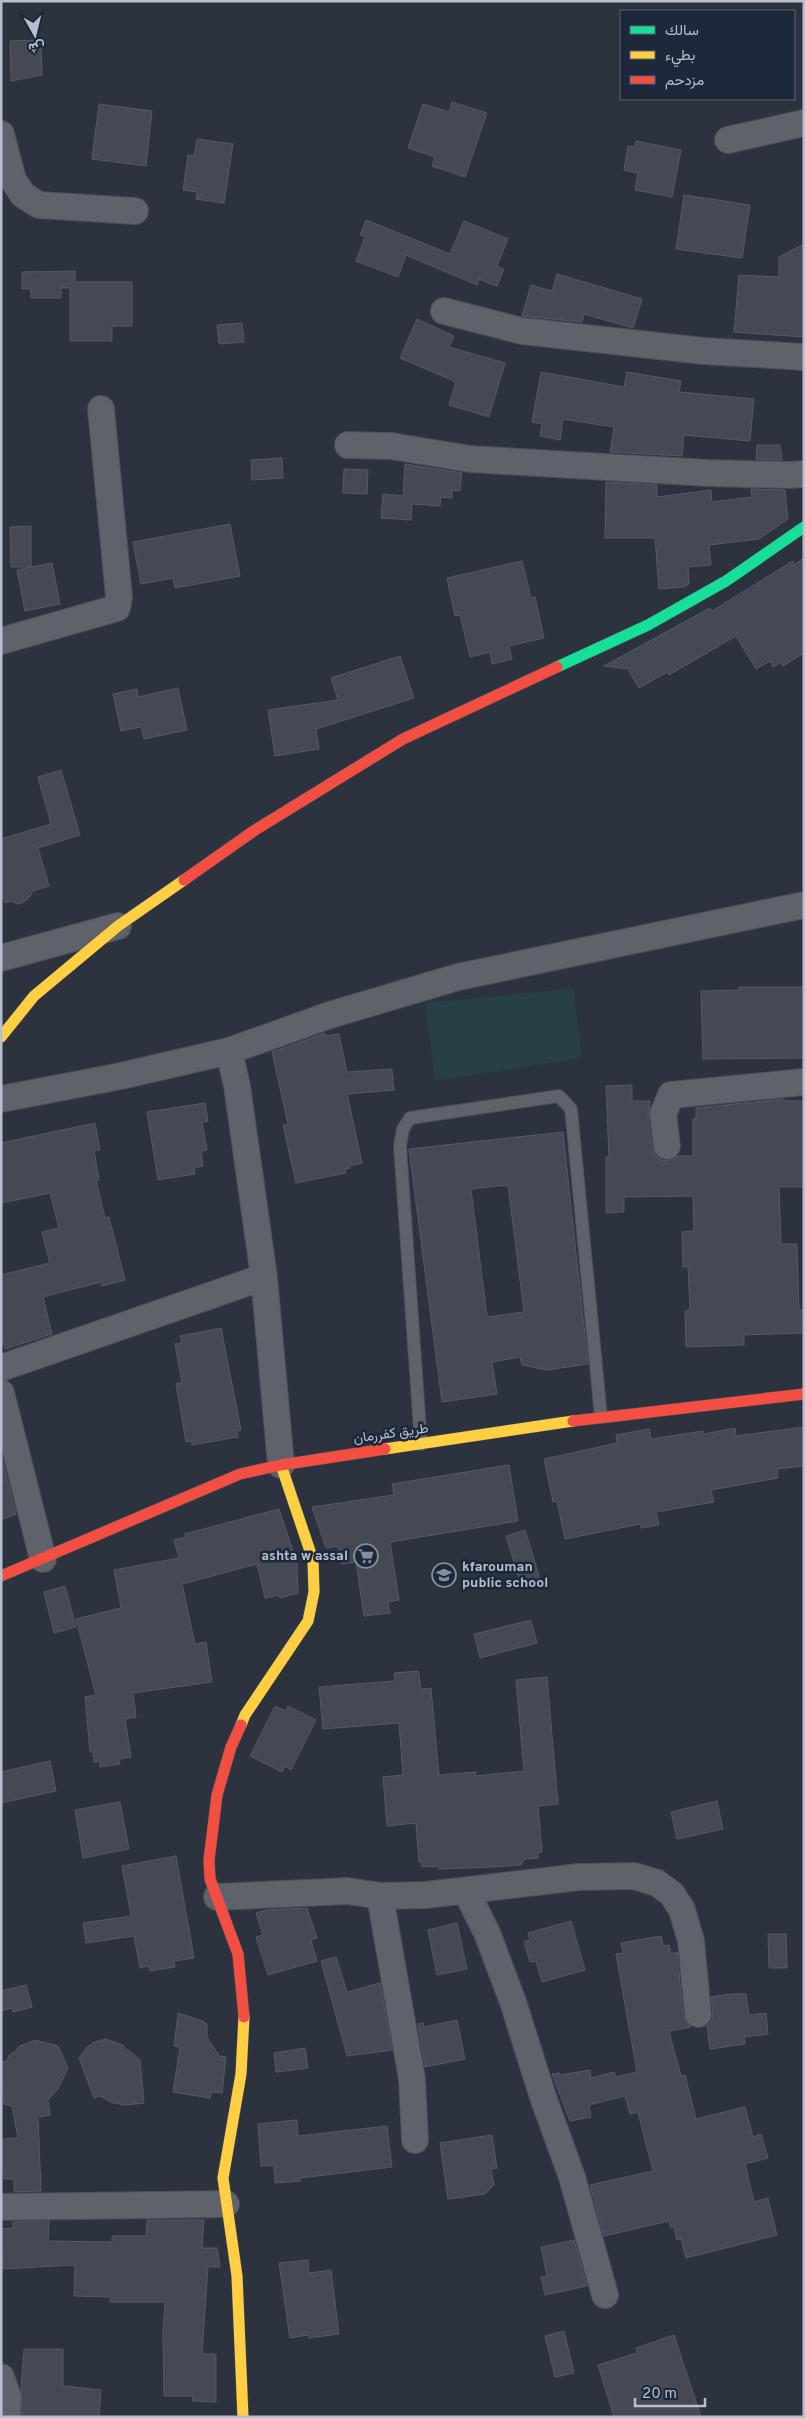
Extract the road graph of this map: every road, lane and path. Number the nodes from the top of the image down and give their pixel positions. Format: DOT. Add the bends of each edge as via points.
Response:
graph roads {
  1 [pos="804,123"];
  2 [pos="1,134"];
  3 [pos="728,140"];
  4 [pos="135,210"];
  5 [pos="444,311"];
  6 [pos="804,357"];
  7 [pos="100,409"];
  8 [pos="348,444"];
  9 [pos="804,474"];
  10 [pos="804,527"];
  11 [pos="1,642"];
  12 [pos="804,905"];
  13 [pos="118,926"];
  14 [pos="1,958"];
  15 [pos="1,1037"];
  16 [pos="229,1051"];
  17 [pos="804,1082"];
  18 [pos="1,1099"];
  19 [pos="667,1146"];
  20 [pos="264,1277"];
  21 [pos="1,1368"];
  22 [pos="804,1394"];
  23 [pos="3,1406"];
  24 [pos="601,1417"];
  25 [pos="421,1444"];
  26 [pos="281,1465"];
  27 [pos="43,1559"];
  28 [pos="1,1576"];
  29 [pos="466,1891"];
  30 [pos="217,1896"];
  31 [pos="380,1896"];
  32 [pos="698,2014"];
  33 [pos="414,2140"];
  34 [pos="226,2204"];
  35 [pos="1,2207"];
  36 [pos="605,2295"];
  37 [pos="1,2377"];
  38 [pos="7,2417"];
  39 [pos="243,2417"];
  1 -- 3 [label="street"];
  2 -- 4 [label="street" via="13,180 23,195 39,205"];
  5 -- 6 [label="street" via="522,331 704,351"];
  7 -- 11 [label="street" via="119,597 117,608"];
  8 -- 9 [label="street" via="391,446 470,459 708,473"];
  10 -- 13 [label="street" via="726,581 648,625 403,739 255,830"];
  12 -- 16 [label="street" via="458,977 330,1015"];
  13 -- 14 [label="street"];
  13 -- 15 [label="street" via="34,996"];
  16 -- 18 [label="street"];
  16 -- 20 [label="street" via="237,1086"];
  17 -- 19 [label="street" via="671,1094 663,1114"];
  20 -- 21 [label="street"];
  20 -- 26 [label="street"];
  22 -- 24 [label="street, طريق كفررمان"];
  23 -- 27 [label="street"];
  24 -- 25 [label="street, طريق كفررمان"];
  24 -- 25 [label="lane" via="571,1109 559,1096 410,1118 403,1129 400,1146"];
  25 -- 26 [label="street, طريق كفررمان"];
  26 -- 27 [label="street, طريق كفررمان" via="240,1474"];
  26 -- 30 [label="street" via="313,1560 314,1592 308,1621 245,1714 224,1770 217,1795 209,1860 210,1879"];
  27 -- 28 [label="street, طريق كفررمان"];
  29 -- 31 [label="street"];
  29 -- 32 [label="street" via="579,1877 634,1876 657,1882 672,1894 682,1910 691,1941"];
  29 -- 36 [label="street" via="487,1933 513,2002 572,2177"];
  30 -- 31 [label="street" via="348,1890"];
  30 -- 34 [label="street" via="238,1954 245,2007 241,2074 223,2178"];
  31 -- 33 [label="street" via="412,2079"];
  34 -- 35 [label="street"];
  34 -- 39 [label="street" via="237,2276"];
  37 -- 38 [label="street" via="8,2397"];
}
